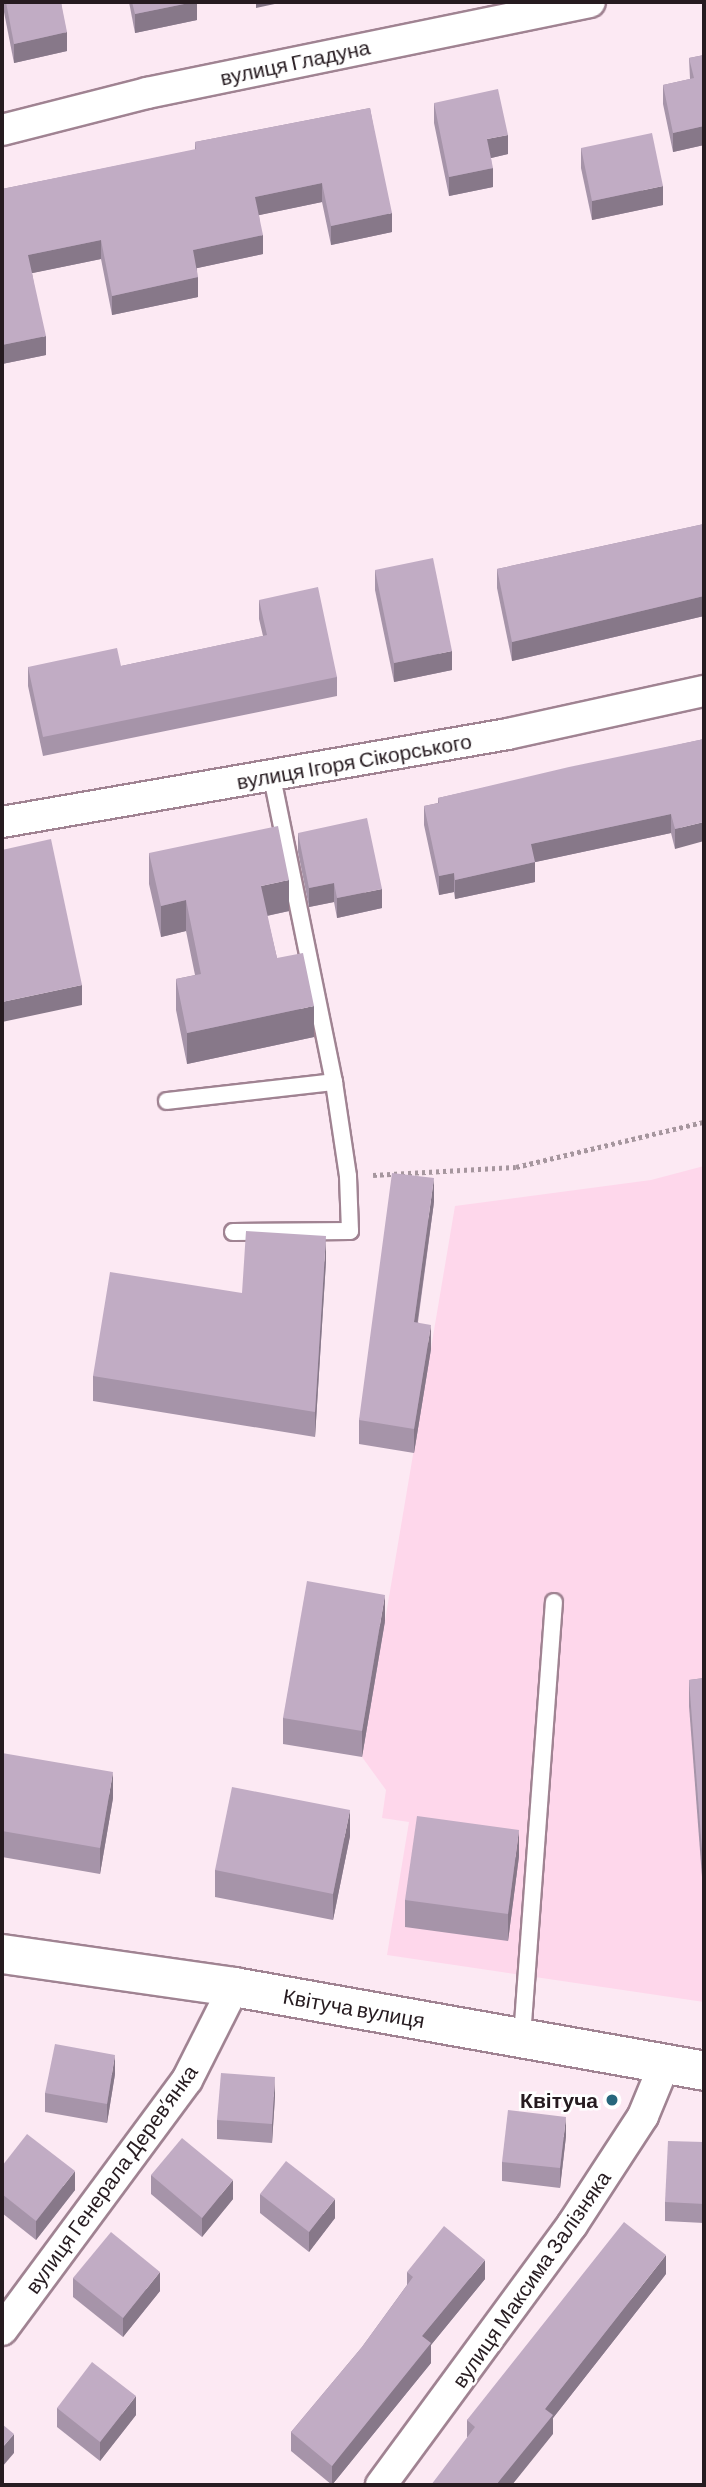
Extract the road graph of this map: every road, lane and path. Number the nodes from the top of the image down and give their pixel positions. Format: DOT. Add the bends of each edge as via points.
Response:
graph roads {
  1 [pos="590,2"];
  2 [pos="2,130"];
  3 [pos="704,691"];
  4 [pos="272,776"];
  5 [pos="2,822"];
  6 [pos="334,1082"];
  7 [pos="167,1101"];
  8 [pos="704,1122"];
  9 [pos="348,1176"];
  10 [pos="233,1231"];
  11 [pos="554,1602"];
  12 [pos="2,1954"];
  13 [pos="234,1987"];
  14 [pos="522,2037"];
  15 [pos="665,2063"];
  16 [pos="704,2071"];
  17 [pos="2,2330"];
  18 [pos="382,2485"];
  1 -- 2 [label="street, вулиця Гладуна" via="147,93"];
  3 -- 4 [label="street, вулиця Ігоря Сікорського" via="508,734"];
  4 -- 5 [label="street, вулиця Ігоря Сікорського"];
  4 -- 6 [label="lane"];
  6 -- 7 [label="lane"];
  6 -- 9 [label="lane"];
  8 -- 9 [label="path" via="516,1167"];
  9 -- 10 [label="lane" via="350,1231"];
  11 -- 14 [label="lane"];
  12 -- 13 [label="street, Квітуча вулиця"];
  13 -- 14 [label="street, Квітуча вулиця"];
  13 -- 17 [label="street, вулиця Генерала Деревʼянка" via="187,2080"];
  14 -- 15 [label="street, Квітуча вулиця"];
  15 -- 16 [label="street, Квітуча вулиця"];
  15 -- 18 [label="street, вулиця Максима Залізняка" via="643,2116 572,2225"];
}
